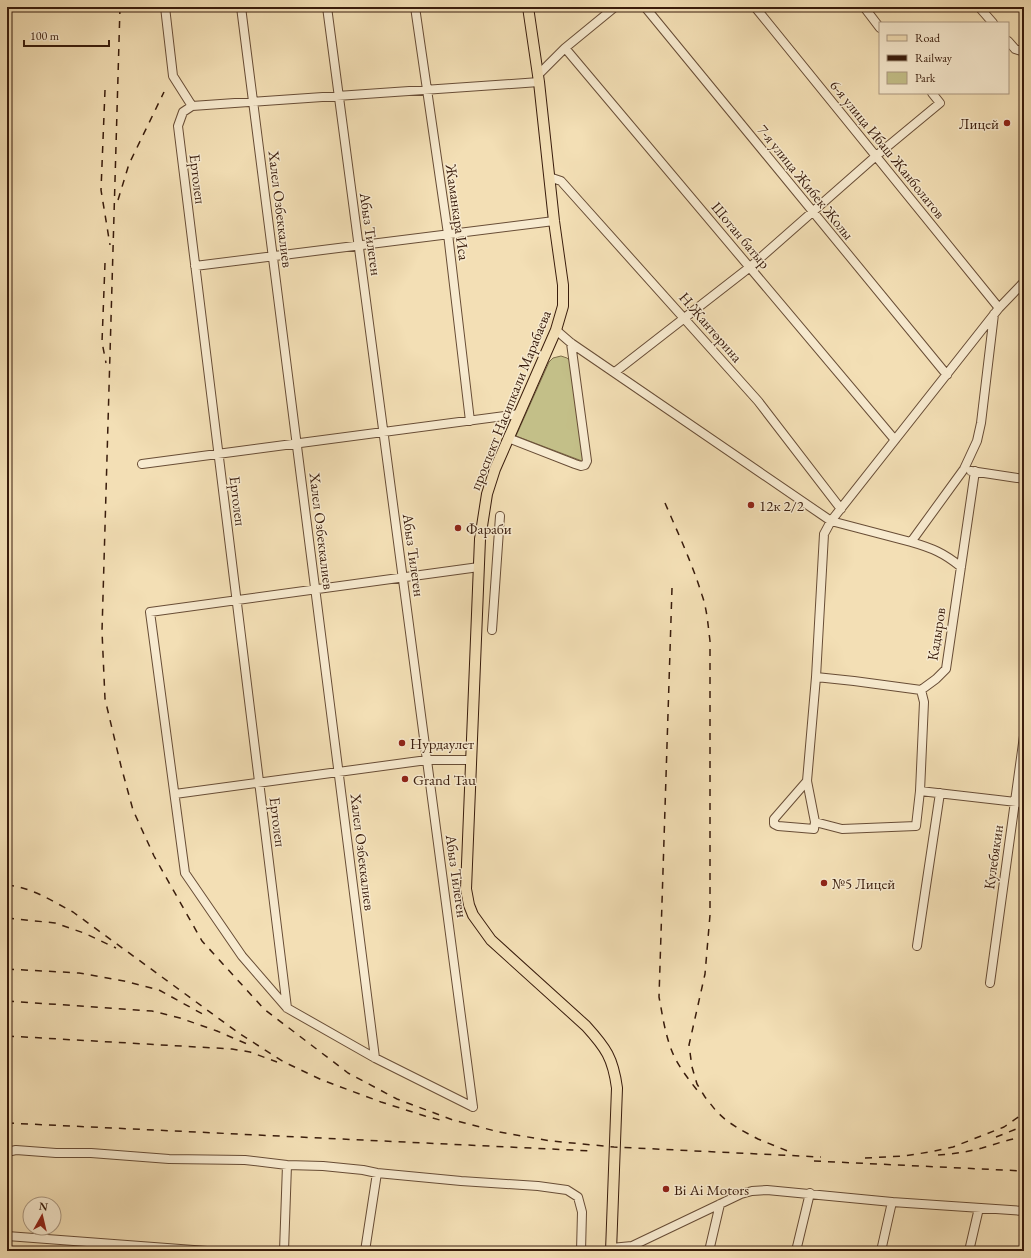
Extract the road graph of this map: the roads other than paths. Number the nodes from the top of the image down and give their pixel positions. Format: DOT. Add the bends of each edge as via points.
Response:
graph roads {
  1 [pos="166,7"];
  2 [pos="241,7"];
  3 [pos="327,7"];
  4 [pos="415,7"];
  5 [pos="528,7"];
  6 [pos="615,7"];
  7 [pos="645,7"];
  8 [pos="755,7"];
  9 [pos="864,7"];
  10 [pos="979,7"];
  11 [pos="992,22"];
  12 [pos="879,27"];
  13 [pos="1009,42"];
  14 [pos="565,48"];
  15 [pos="1024,52"];
  16 [pos="538,78"];
  17 [pos="427,90"];
  18 [pos="933,94"];
  19 [pos="339,96"];
  20 [pos="253,102"];
  21 [pos="192,106"];
  22 [pos="876,156"];
  23 [pos="549,177"];
  24 [pos="814,212"];
  25 [pos="554,221"];
  26 [pos="448,234"];
  27 [pos="359,246"];
  28 [pos="273,256"];
  29 [pos="195,266"];
  30 [pos="750,267"];
  31 [pos="1024,282"];
  32 [pos="997,311"];
  33 [pos="684,318"];
  34 [pos="556,330"];
  35 [pos="572,343"];
  36 [pos="615,372"];
  37 [pos="947,375"];
  38 [pos="519,414"];
  39 [pos="470,421"];
  40 [pos="384,432"];
  41 [pos="508,438"];
  42 [pos="895,440"];
  43 [pos="296,443"];
  44 [pos="218,453"];
  45 [pos="142,464"];
  46 [pos="964,469"];
  47 [pos="975,472"];
  48 [pos="1024,479"];
  49 [pos="841,508"];
  50 [pos="500,516"];
  51 [pos="832,521"];
  52 [pos="911,542"];
  53 [pos="479,567"];
  54 [pos="961,567"];
  55 [pos="403,577"];
  56 [pos="315,589"];
  57 [pos="237,600"];
  58 [pos="492,630"];
  59 [pos="816,677"];
  60 [pos="921,690"];
  61 [pos="1024,736"];
  62 [pos="427,760"];
  63 [pos="470,760"];
  64 [pos="338,772"];
  65 [pos="807,781"];
  66 [pos="259,782"];
  67 [pos="920,791"];
  68 [pos="940,793"];
  69 [pos="175,794"];
  70 [pos="1015,802"];
  71 [pos="1024,803"];
  72 [pos="815,822"];
  73 [pos="917,946"];
  74 [pos="990,983"];
  75 [pos="287,1008"];
  76 [pos="375,1058"];
  77 [pos="7,1152"];
  78 [pos="287,1165"];
  79 [pos="377,1173"];
  80 [pos="810,1193"];
  81 [pos="892,1202"];
  82 [pos="720,1204"];
  83 [pos="979,1208"];
  84 [pos="1024,1211"];
  85 [pos="7,1236"];
  86 [pos="611,1250"];
  87 [pos="207,1251"];
  88 [pos="284,1251"];
  89 [pos="365,1251"];
  90 [pos="581,1251"];
  91 [pos="709,1251"];
  92 [pos="796,1251"];
  93 [pos="881,1251"];
  94 [pos="969,1251"];
  1 -- 21 [label="street" via="173,76"];
  2 -- 20 [label="street, Халел Озбеккалиев"];
  3 -- 19 [label="street, Абыз Тилеген"];
  4 -- 17 [label="street, Жаманкара Иса"];
  5 -- 16 [label="main road, проспект Насипкали Марабаева"];
  6 -- 14 [label="street"];
  7 -- 24 [label="street, 7-я улица Жибек Жолы"];
  8 -- 22 [label="street, 6-я улица Ибаш Жанболатов"];
  9 -- 12 [label="street"];
  10 -- 11 [label="street"];
  13 -- 15 [label="street" via="1015,49"];
  14 -- 16 [label="street"];
  14 -- 30 [label="street, Шотан батыр"];
  16 -- 17 [label="street"];
  16 -- 23 [label="main road, проспект Насипкали Марабаева"];
  17 -- 19 [label="street"];
  17 -- 26 [label="street, Жаманкара Иса"];
  18 -- 22 [label="street" via="940,103"];
  19 -- 20 [label="street"];
  19 -- 27 [label="street, Абыз Тилеген"];
  20 -- 21 [label="street"];
  20 -- 28 [label="street, Халел Озбеккалиев"];
  21 -- 29 [label="street, Ертолеп" via="183,112 178,126"];
  22 -- 24 [label="street"];
  22 -- 32 [label="street, 6-я улица Ибаш Жанболатов"];
  23 -- 25 [label="main road, проспект Насипкали Марабаева"];
  23 -- 33 [label="street, Н.Жантөрина" via="561,180"];
  24 -- 30 [label="street"];
  24 -- 37 [label="street, 7-я улица Жибек Жолы"];
  25 -- 26 [label="street"];
  25 -- 34 [label="main road, проспект Насипкали Марабаева" via="564,296"];
  26 -- 27 [label="street"];
  26 -- 39 [label="street, Жаманкара Иса"];
  27 -- 28 [label="street"];
  27 -- 40 [label="street, Абыз Тилеген"];
  28 -- 29 [label="street"];
  28 -- 43 [label="street, Халел Озбеккалиев"];
  29 -- 44 [label="street, Ертолеп"];
  30 -- 33 [label="street"];
  30 -- 42 [label="street, Шотан батыр"];
  31 -- 32 [label="street"];
  32 -- 37 [label="street"];
  32 -- 46 [label="street" via="981,423 977,441"];
  33 -- 36 [label="street"];
  33 -- 49 [label="street, Н.Жантөрина" via="758,401"];
  34 -- 35 [label="street"];
  34 -- 38 [label="main road, проспект Насипкали Марабаева"];
  35 -- 36 [label="street"];
  35 -- 41 [label="street" via="587,461 585,465 575,464"];
  36 -- 51 [label="street"];
  37 -- 42 [label="street"];
  38 -- 39 [label="street"];
  38 -- 41 [label="main road, проспект Насипкали Марабаева"];
  39 -- 40 [label="street"];
  40 -- 43 [label="street"];
  40 -- 55 [label="street, Абыз Тилеген"];
  41 -- 53 [label="main road, проспект Насипкали Марабаева" via="487,494 480,538"];
  42 -- 49 [label="street"];
  43 -- 44 [label="street"];
  43 -- 56 [label="street, Халел Озбеккалиев"];
  44 -- 45 [label="street"];
  44 -- 57 [label="street, Ертолеп"];
  46 -- 47 [label="street"];
  46 -- 52 [label="street"];
  47 -- 48 [label="street"];
  47 -- 54 [label="street, Кадыров"];
  49 -- 51 [label="street"];
  50 -- 58 [label="street"];
  51 -- 52 [label="street"];
  51 -- 59 [label="street" via="824,534"];
  52 -- 54 [label="street" via="947,556"];
  53 -- 55 [label="street"];
  53 -- 63 [label="main road, проспект Насипкали Марабаева"];
  54 -- 60 [label="street, Кадыров" via="946,669"];
  55 -- 56 [label="street"];
  55 -- 62 [label="street, Абыз Тилеген"];
  56 -- 57 [label="street"];
  56 -- 64 [label="street, Халел Озбеккалиев"];
  57 -- 66 [label="street, Ертолеп"];
  57 -- 69 [label="street" via="150,612"];
  59 -- 60 [label="street"];
  59 -- 65 [label="street"];
  60 -- 67 [label="street" via="924,702"];
  61 -- 70 [label="street, Кулебякин"];
  62 -- 63 [label="street"];
  62 -- 64 [label="street"];
  62 -- 76 [label="street, Абыз Тилеген" via="473,1107"];
  63 -- 86 [label="main road, проспект Насипкали Марабаева" via="466,889 473,915 491,940 586,1026 610,1056 615,1070 617,1088"];
  64 -- 66 [label="street"];
  64 -- 76 [label="street, Халел Озбеккалиев"];
  65 -- 72 [label="street"];
  65 -- 72 [label="street" via="774,819 774,824 814,829"];
  66 -- 69 [label="street"];
  66 -- 75 [label="street, Ертолеп"];
  67 -- 68 [label="street"];
  67 -- 72 [label="street" via="916,826 842,829"];
  68 -- 70 [label="street"];
  68 -- 73 [label="street"];
  69 -- 75 [label="street" via="186,873 242,956"];
  70 -- 71 [label="street"];
  70 -- 74 [label="street, Кулебякин"];
  75 -- 76 [label="street"];
  77 -- 78 [label="street" via="16,1150 169,1159 245,1160"];
  78 -- 79 [label="street" via="323,1166"];
  78 -- 88 [label="street"];
  79 -- 89 [label="street"];
  79 -- 90 [label="street" via="567,1190 578,1197 582,1212"];
  80 -- 81 [label="street"];
  80 -- 82 [label="street" via="752,1191"];
  80 -- 92 [label="street"];
  81 -- 83 [label="street"];
  81 -- 93 [label="street"];
  82 -- 86 [label="street" via="632,1246"];
  82 -- 91 [label="street"];
  83 -- 84 [label="street"];
  83 -- 94 [label="street"];
  85 -- 87 [label="street"];
}
